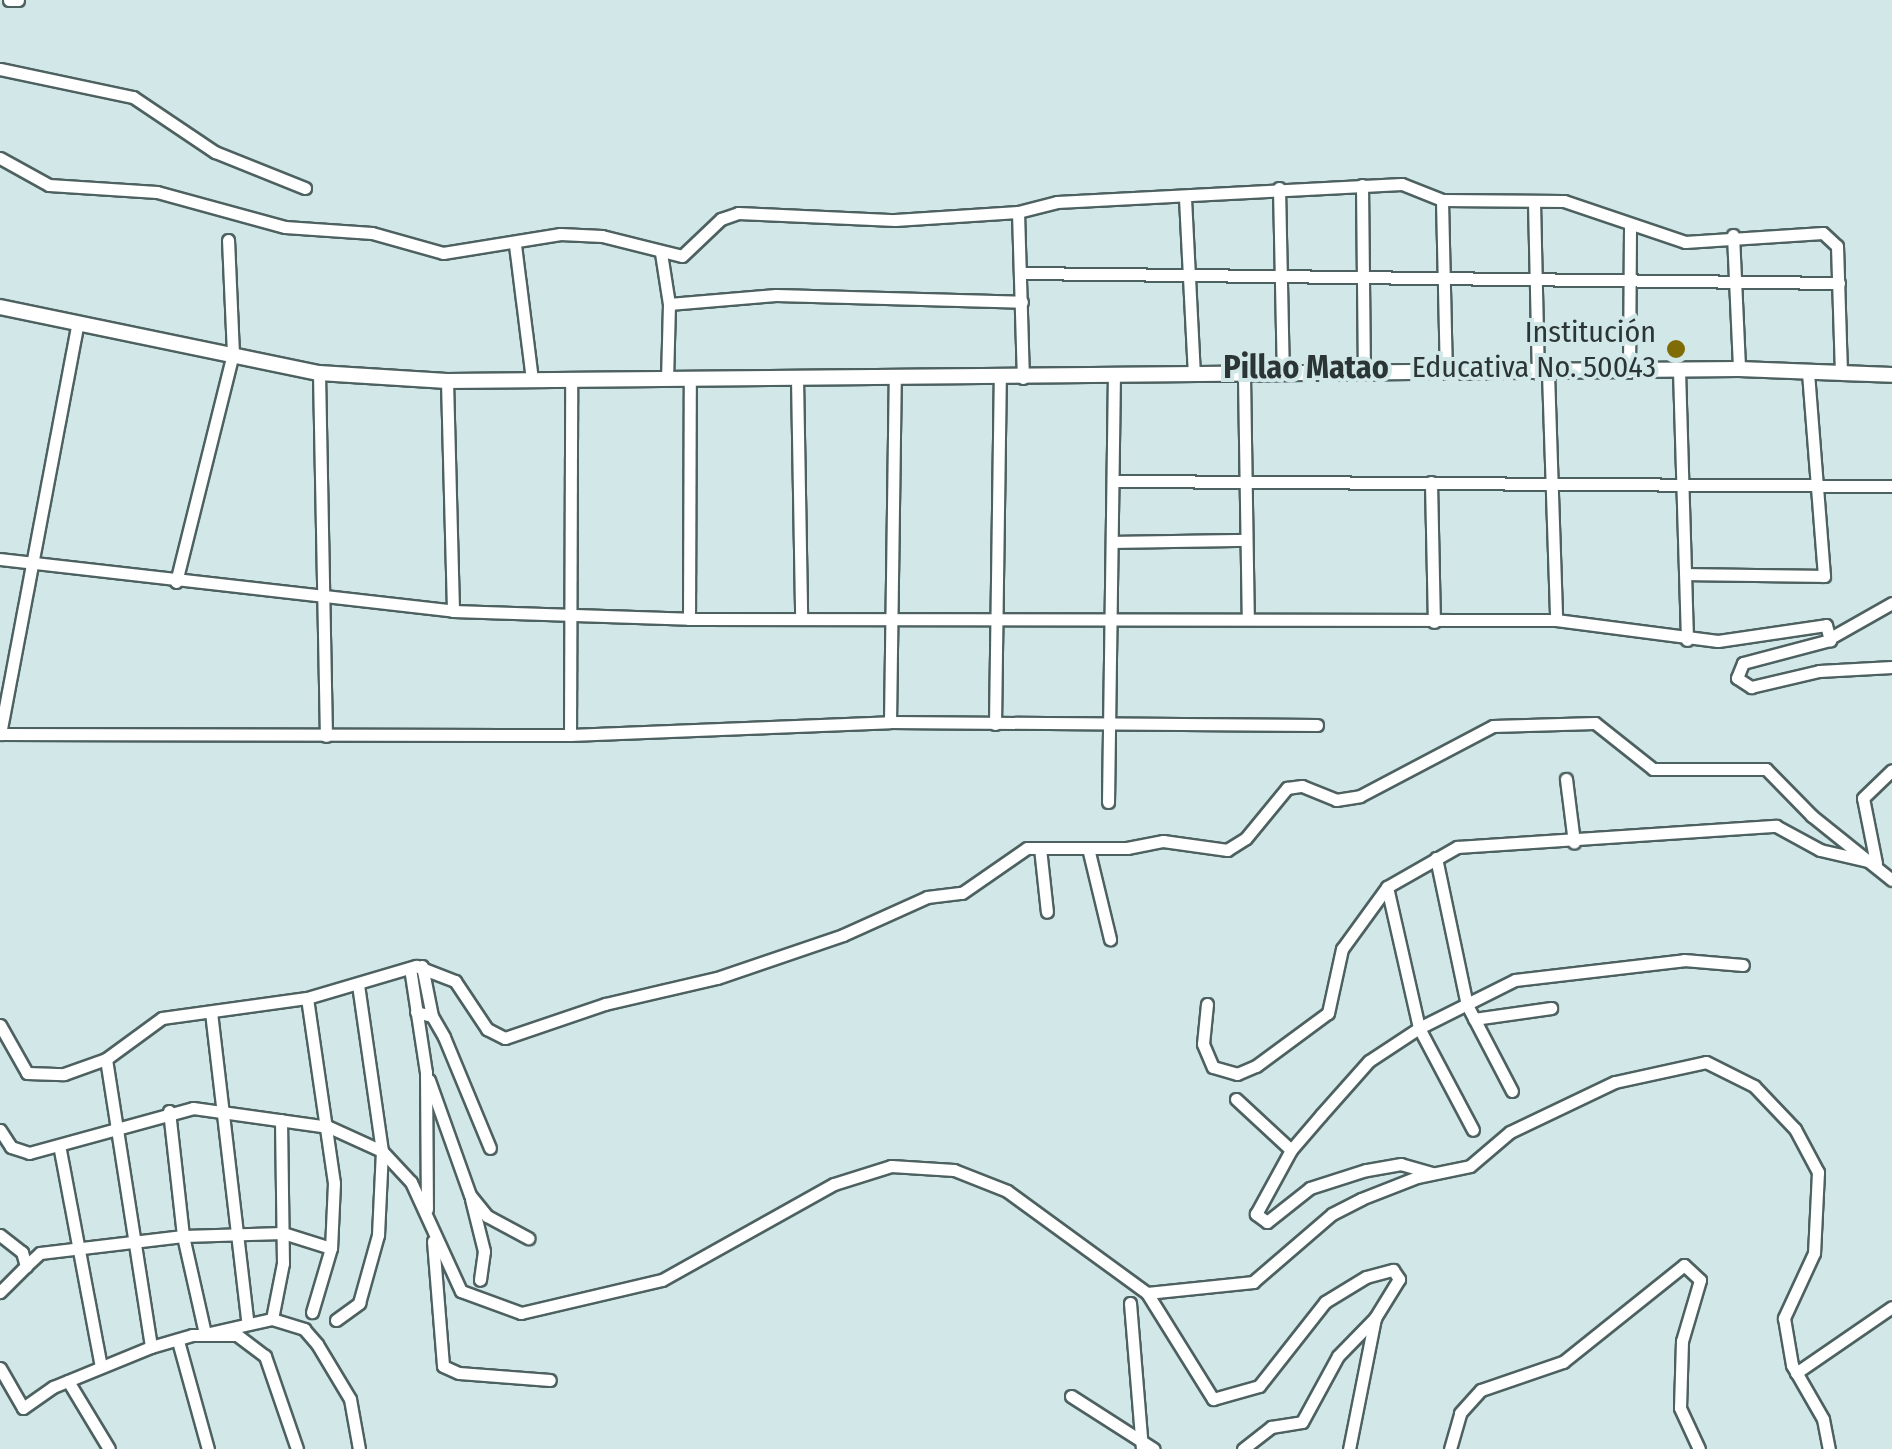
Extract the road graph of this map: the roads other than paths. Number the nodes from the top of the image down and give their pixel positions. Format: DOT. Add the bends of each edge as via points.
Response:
graph roads {
  1 [pos="9,0"];
  2 [pos="18,0"];
  3 [pos="0,69"];
  4 [pos="0,158"];
  5 [pos="1362,185"];
  6 [pos="305,188"];
  7 [pos="1278,188"];
  8 [pos="1186,198"];
  9 [pos="1442,200"];
  10 [pos="1534,202"];
  11 [pos="1018,212"];
  12 [pos="1630,224"];
  13 [pos="1732,235"];
  14 [pos="228,240"];
  15 [pos="514,245"];
  16 [pos="661,254"];
  17 [pos="1192,272"];
  18 [pos="1022,274"];
  19 [pos="1282,274"];
  20 [pos="1365,276"];
  21 [pos="1448,278"];
  22 [pos="1538,278"];
  23 [pos="1627,278"];
  24 [pos="1734,283"];
  25 [pos="1839,284"];
  26 [pos="1022,302"];
  27 [pos="669,304"];
  28 [pos="0,308"];
  29 [pos="78,323"];
  30 [pos="233,354"];
  31 [pos="1740,369"];
  32 [pos="1679,370"];
  33 [pos="1808,371"];
  34 [pos="1628,372"];
  35 [pos="1841,372"];
  36 [pos="319,373"];
  37 [pos="1364,373"];
  38 [pos="1446,373"];
  39 [pos="1543,373"];
  40 [pos="1194,374"];
  41 [pos="1283,374"];
  42 [pos="1892,375"];
  43 [pos="1244,376"];
  44 [pos="895,377"];
  45 [pos="1000,377"];
  46 [pos="797,378"];
  47 [pos="1024,378"];
  48 [pos="1114,378"];
  49 [pos="690,379"];
  50 [pos="447,380"];
  51 [pos="532,380"];
  52 [pos="570,380"];
  53 [pos="667,380"];
  54 [pos="1243,480"];
  55 [pos="1114,481"];
  56 [pos="1431,482"];
  57 [pos="1550,483"];
  58 [pos="1814,484"];
  59 [pos="1892,486"];
  60 [pos="1685,488"];
  61 [pos="1246,540"];
  62 [pos="1115,542"];
  63 [pos="0,559"];
  64 [pos="32,561"];
  65 [pos="1686,574"];
  66 [pos="176,582"];
  67 [pos="326,597"];
  68 [pos="1892,603"];
  69 [pos="453,611"];
  70 [pos="571,615"];
  71 [pos="996,616"];
  72 [pos="1115,616"];
  73 [pos="801,618"];
  74 [pos="896,618"];
  75 [pos="1248,618"];
  76 [pos="689,619"];
  77 [pos="1556,620"];
  78 [pos="1434,622"];
  79 [pos="1832,637"];
  80 [pos="1687,640"];
  81 [pos="1892,667"];
  82 [pos="890,722"];
  83 [pos="995,724"];
  84 [pos="1316,725"];
  85 [pos="1113,726"];
  86 [pos="0,734"];
  87 [pos="570,735"];
  88 [pos="326,736"];
  89 [pos="1892,770"];
  90 [pos="1566,779"];
  91 [pos="1108,802"];
  92 [pos="1574,842"];
  93 [pos="1040,848"];
  94 [pos="1088,848"];
  95 [pos="1436,858"];
  96 [pos="1876,863"];
  97 [pos="1892,880"];
  98 [pos="1387,886"];
  99 [pos="1048,912"];
  100 [pos="1110,939"];
  101 [pos="1743,965"];
  102 [pos="416,967"];
  103 [pos="358,984"];
  104 [pos="307,998"];
  105 [pos="1206,1004"];
  106 [pos="1467,1005"];
  107 [pos="1551,1008"];
  108 [pos="211,1012"];
  109 [pos="416,1012"];
  110 [pos="432,1016"];
  111 [pos="1474,1019"];
  112 [pos="0,1025"];
  113 [pos="1419,1028"];
  114 [pos="106,1059"];
  115 [pos="426,1072"];
  116 [pos="1512,1091"];
  117 [pos="1236,1098"];
  118 [pos="168,1111"];
  119 [pos="222,1112"];
  120 [pos="281,1120"];
  121 [pos="329,1127"];
  122 [pos="114,1129"];
  123 [pos="0,1130"];
  124 [pos="1473,1130"];
  125 [pos="490,1148"];
  126 [pos="60,1150"];
  127 [pos="1291,1150"];
  128 [pos="382,1151"];
  129 [pos="1432,1173"];
  130 [pos="470,1194"];
  131 [pos="427,1209"];
  132 [pos="283,1233"];
  133 [pos="240,1234"];
  134 [pos="0,1235"];
  135 [pos="183,1236"];
  136 [pos="432,1236"];
  137 [pos="528,1238"];
  138 [pos="130,1244"];
  139 [pos="330,1248"];
  140 [pos="77,1251"];
  141 [pos="26,1266"];
  142 [pos="480,1280"];
  143 [pos="0,1292"];
  144 [pos="1147,1292"];
  145 [pos="1130,1303"];
  146 [pos="1892,1307"];
  147 [pos="312,1312"];
  148 [pos="1376,1318"];
  149 [pos="272,1319"];
  150 [pos="247,1320"];
  151 [pos="336,1320"];
  152 [pos="205,1334"];
  153 [pos="178,1341"];
  154 [pos="151,1346"];
  155 [pos="101,1366"];
  156 [pos="0,1368"];
  157 [pos="1796,1373"];
  158 [pos="550,1380"];
  159 [pos="68,1381"];
  160 [pos="1071,1396"];
  161 [pos="1454,1425"];
  162 [pos="1142,1444"];
  163 [pos="108,1449"];
  164 [pos="208,1449"];
  165 [pos="298,1449"];
  166 [pos="360,1449"];
  167 [pos="1154,1449"];
  168 [pos="1243,1449"];
  169 [pos="1349,1449"];
  170 [pos="1442,1449"];
  171 [pos="1450,1449"];
  172 [pos="1699,1449"];
  173 [pos="1829,1449"];
  1 -- 2 [label="street"];
  3 -- 6 [label="street" via="133,97 215,152"];
  4 -- 15 [label="street" via="48,186 157,192 285,227 372,233 443,253"];
  5 -- 7 [label="street"];
  5 -- 9 [label="street" via="1402,184"];
  5 -- 20 [label="street"];
  7 -- 8 [label="street"];
  7 -- 19 [label="street"];
  8 -- 11 [label="street" via="1057,202"];
  8 -- 17 [label="street"];
  9 -- 10 [label="street"];
  9 -- 21 [label="street"];
  10 -- 12 [label="street" via="1564,201"];
  10 -- 22 [label="street"];
  11 -- 16 [label="street" via="895,220 738,213 707,230 687,254"];
  11 -- 18 [label="street"];
  12 -- 13 [label="street" via="1685,242"];
  12 -- 23 [label="street"];
  13 -- 24 [label="street"];
  13 -- 25 [label="street" via="1824,233 1836,246"];
  14 -- 30 [label="street"];
  15 -- 16 [label="street" via="560,234 602,236"];
  15 -- 51 [label="street"];
  16 -- 27 [label="street"];
  17 -- 18 [label="street"];
  17 -- 19 [label="street"];
  17 -- 40 [label="street"];
  18 -- 26 [label="street"];
  19 -- 20 [label="street"];
  19 -- 41 [label="street"];
  20 -- 21 [label="street"];
  20 -- 37 [label="street"];
  21 -- 22 [label="street"];
  21 -- 38 [label="street"];
  22 -- 23 [label="street"];
  22 -- 39 [label="street"];
  23 -- 24 [label="street"];
  23 -- 34 [label="street"];
  24 -- 25 [label="street"];
  24 -- 31 [label="street"];
  25 -- 35 [label="street"];
  26 -- 27 [label="street" via="776,295"];
  26 -- 47 [label="street"];
  27 -- 53 [label="street"];
  28 -- 29 [label="street"];
  29 -- 30 [label="street"];
  29 -- 64 [label="street"];
  30 -- 36 [label="street"];
  30 -- 66 [label="street"];
  31 -- 32 [label="street"];
  31 -- 33 [label="street"];
  32 -- 34 [label="street"];
  32 -- 60 [label="street"];
  33 -- 35 [label="street"];
  33 -- 58 [label="street"];
  34 -- 39 [label="street"];
  35 -- 42 [label="street"];
  36 -- 50 [label="street"];
  36 -- 67 [label="street"];
  37 -- 38 [label="street"];
  37 -- 41 [label="street"];
  38 -- 39 [label="street"];
  39 -- 57 [label="street"];
  40 -- 43 [label="street"];
  40 -- 48 [label="street"];
  41 -- 43 [label="street"];
  43 -- 54 [label="street"];
  44 -- 45 [label="street"];
  44 -- 46 [label="street"];
  44 -- 74 [label="street"];
  45 -- 47 [label="street"];
  45 -- 71 [label="street"];
  46 -- 49 [label="street"];
  46 -- 73 [label="street"];
  47 -- 48 [label="street"];
  48 -- 55 [label="street"];
  49 -- 53 [label="street"];
  49 -- 76 [label="street"];
  50 -- 51 [label="street"];
  50 -- 69 [label="street"];
  51 -- 52 [label="street"];
  52 -- 53 [label="street"];
  52 -- 70 [label="street"];
  54 -- 55 [label="street"];
  54 -- 56 [label="street"];
  54 -- 61 [label="street"];
  55 -- 62 [label="street"];
  56 -- 57 [label="street"];
  56 -- 78 [label="street"];
  57 -- 60 [label="street"];
  57 -- 77 [label="street"];
  58 -- 59 [label="street"];
  58 -- 60 [label="street"];
  58 -- 65 [label="street" via="1824,576"];
  60 -- 65 [label="street"];
  61 -- 62 [label="street"];
  61 -- 75 [label="street"];
  62 -- 72 [label="street"];
  63 -- 64 [label="street"];
  64 -- 66 [label="street"];
  64 -- 86 [label="street"];
  65 -- 80 [label="street"];
  66 -- 67 [label="street"];
  67 -- 69 [label="street"];
  67 -- 88 [label="street"];
  68 -- 79 [label="street"];
  69 -- 70 [label="street"];
  70 -- 76 [label="street"];
  70 -- 87 [label="street"];
  71 -- 72 [label="street"];
  71 -- 74 [label="street"];
  71 -- 83 [label="street"];
  72 -- 75 [label="street"];
  72 -- 85 [label="street"];
  73 -- 74 [label="street"];
  73 -- 76 [label="street"];
  74 -- 82 [label="street"];
  75 -- 78 [label="street"];
  77 -- 78 [label="street"];
  77 -- 80 [label="street"];
  79 -- 80 [label="street" via="1821,625"];
  79 -- 81 [label="street" via="1743,663 1737,678 1751,687 1819,671"];
  82 -- 83 [label="street"];
  82 -- 87 [label="street"];
  83 -- 85 [label="street"];
  84 -- 85 [label="street"];
  85 -- 91 [label="street"];
  86 -- 88 [label="street"];
  87 -- 88 [label="street"];
  89 -- 96 [label="street" via="1863,798"];
  90 -- 92 [label="street"];
  92 -- 95 [label="street" via="1482,842"];
  92 -- 96 [label="street" via="1776,826 1820,850"];
  93 -- 94 [label="street"];
  93 -- 99 [label="street"];
  93 -- 102 [label="street" via="1018,851 986,882 962,893 928,897 842,936 505,1038 487,1028 455,981"];
  94 -- 96 [label="street" via="1162,841 1227,850 1246,838 1287,788 1346,800 1493,726 1575,722 1604,726 1653,769 1766,769 1812,816"];
  94 -- 100 [label="street"];
  95 -- 98 [label="street"];
  95 -- 106 [label="street"];
  96 -- 97 [label="street"];
  98 -- 105 [label="street" via="1342,949 1328,1013 1256,1066 1237,1074 1212,1067 1204,1044"];
  98 -- 113 [label="street"];
  101 -- 106 [label="street" via="1684,960 1514,980"];
  102 -- 103 [label="street"];
  102 -- 109 [label="street"];
  102 -- 110 [label="street"];
  103 -- 104 [label="street"];
  103 -- 128 [label="street"];
  104 -- 108 [label="street"];
  104 -- 121 [label="street"];
  106 -- 111 [label="street"];
  106 -- 113 [label="street"];
  107 -- 111 [label="street"];
  108 -- 114 [label="street" via="162,1018"];
  108 -- 119 [label="street"];
  109 -- 110 [label="street"];
  109 -- 115 [label="street"];
  110 -- 125 [label="street"];
  111 -- 116 [label="street"];
  112 -- 114 [label="street" via="27,1073 64,1074"];
  113 -- 124 [label="street"];
  113 -- 127 [label="street" via="1369,1061"];
  114 -- 122 [label="street"];
  115 -- 130 [label="street"];
  115 -- 131 [label="street"];
  117 -- 127 [label="street"];
  118 -- 119 [label="street"];
  118 -- 122 [label="street"];
  118 -- 135 [label="street"];
  119 -- 120 [label="street"];
  119 -- 133 [label="street"];
  120 -- 121 [label="street"];
  120 -- 132 [label="street"];
  121 -- 128 [label="street"];
  121 -- 139 [label="street"];
  122 -- 126 [label="street"];
  122 -- 138 [label="street"];
  123 -- 126 [label="street" via="20,1152"];
  126 -- 140 [label="street"];
  127 -- 129 [label="street" via="1256,1209 1264,1222 1322,1183 1400,1164"];
  128 -- 131 [label="street"];
  128 -- 151 [label="street" via="378,1235 359,1303"];
  129 -- 144 [label="street" via="1332,1214 1253,1282"];
  129 -- 157 [label="street" via="1470,1166 1510,1132 1615,1082 1694,1062 1728,1070 1773,1104 1818,1172 1814,1253 1784,1318"];
  130 -- 137 [label="street" via="487,1216"];
  130 -- 142 [label="street" via="484,1251"];
  131 -- 136 [label="street"];
  132 -- 133 [label="street"];
  132 -- 139 [label="street"];
  132 -- 149 [label="street"];
  133 -- 135 [label="street"];
  133 -- 150 [label="street"];
  134 -- 141 [label="street" via="22,1252"];
  135 -- 138 [label="street"];
  135 -- 152 [label="street"];
  136 -- 144 [label="street" via="461,1291 520,1313 534,1311 662,1280 800,1198 906,1164 972,1174 1007,1191"];
  136 -- 158 [label="street" via="443,1366"];
  138 -- 140 [label="street"];
  138 -- 154 [label="street"];
  139 -- 147 [label="street"];
  140 -- 141 [label="street" via="40,1253"];
  140 -- 155 [label="street"];
  141 -- 143 [label="street"];
  144 -- 148 [label="street" via="1214,1398 1259,1386 1316,1310 1356,1282 1393,1270 1398,1279"];
  145 -- 162 [label="street"];
  146 -- 157 [label="street"];
  148 -- 168 [label="street" via="1338,1356 1302,1422 1270,1427"];
  148 -- 169 [label="street"];
  149 -- 150 [label="street"];
  149 -- 166 [label="street" via="304,1329 317,1344 350,1399"];
  150 -- 152 [label="street"];
  152 -- 153 [label="street"];
  152 -- 165 [label="street" via="237,1335 265,1356"];
  153 -- 154 [label="street"];
  153 -- 164 [label="street"];
  154 -- 155 [label="street"];
  155 -- 159 [label="street"];
  156 -- 159 [label="street" via="22,1408"];
  157 -- 173 [label="street" via="1823,1418"];
  159 -- 163 [label="street"];
  160 -- 162 [label="street"];
  161 -- 170 [label="street"];
  161 -- 171 [label="street"];
  161 -- 172 [label="street" via="1481,1390 1563,1362 1684,1264 1700,1280 1682,1340 1680,1408"];
  162 -- 167 [label="street"];
}
